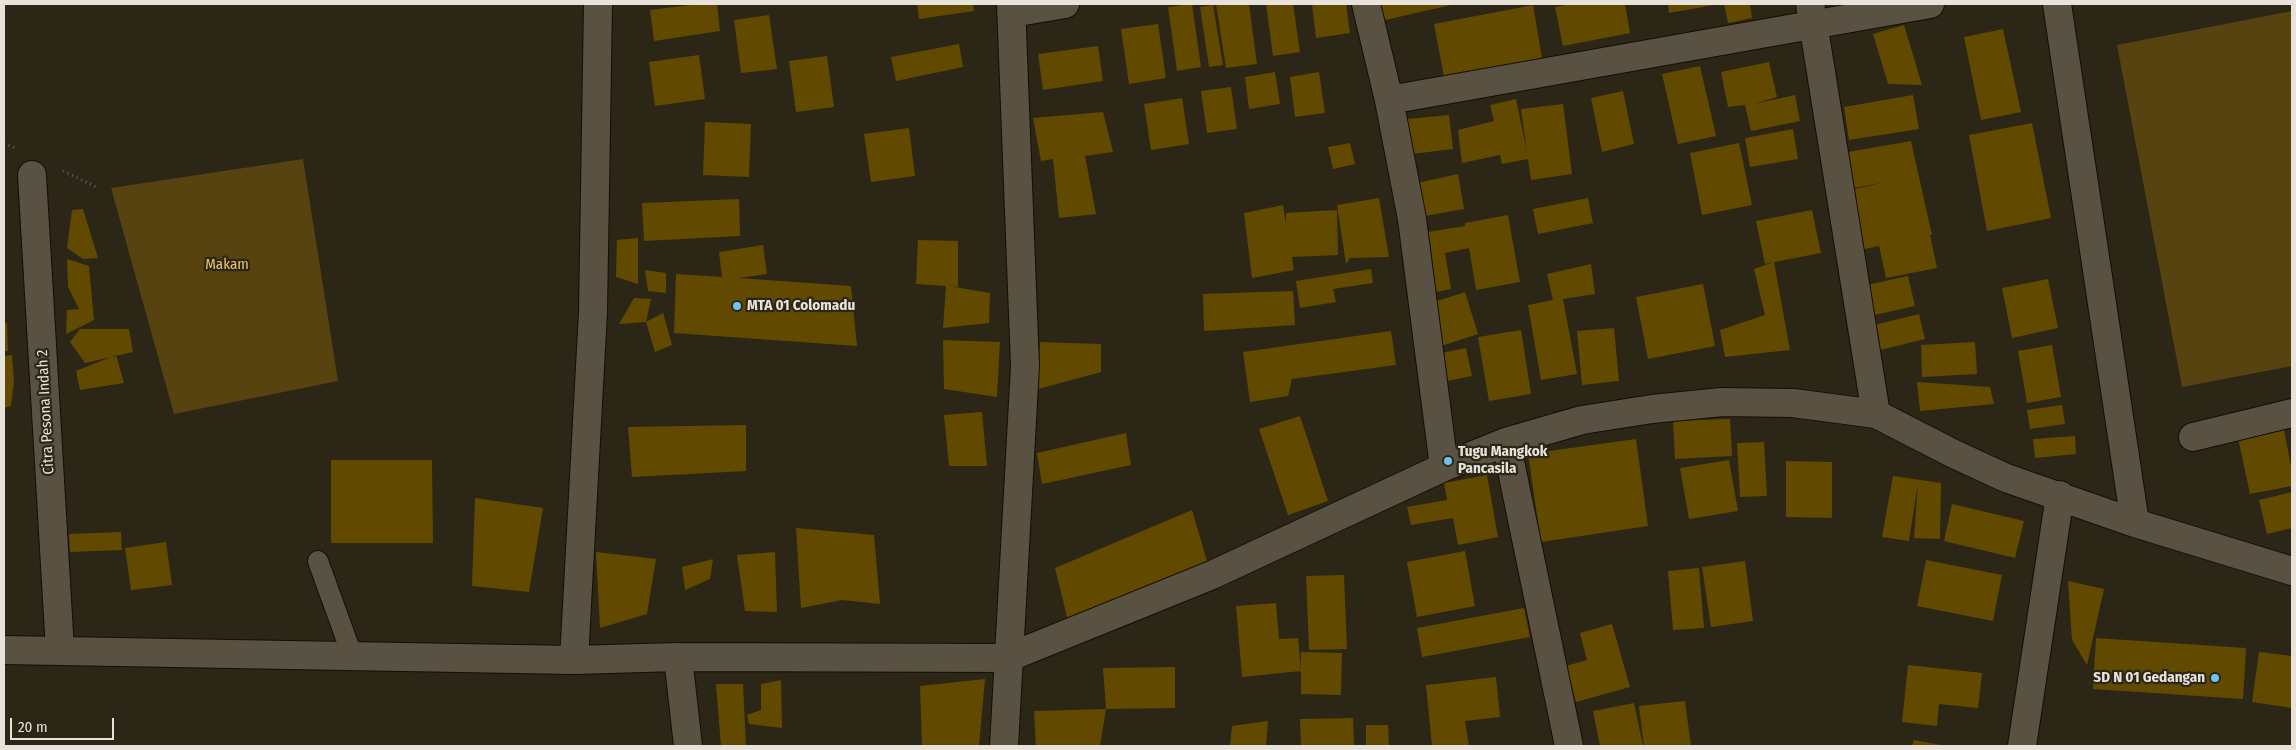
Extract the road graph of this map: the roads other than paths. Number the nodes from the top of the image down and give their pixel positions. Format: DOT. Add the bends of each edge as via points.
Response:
graph roads {
  1 [pos="598,4"];
  2 [pos="1065,4"];
  3 [pos="1366,4"];
  4 [pos="1930,4"];
  5 [pos="2058,4"];
  6 [pos="1012,8"];
  7 [pos="1811,14"];
  8 [pos="1389,100"];
  9 [pos="32,175"];
  10 [pos="1876,414"];
  11 [pos="2292,414"];
  12 [pos="2194,437"];
  13 [pos="1506,442"];
  14 [pos="1444,467"];
  15 [pos="2060,496"];
  16 [pos="2135,523"];
  17 [pos="318,561"];
  18 [pos="2292,571"];
  19 [pos="4,650"];
  20 [pos="60,650"];
  21 [pos="352,655"];
  22 [pos="678,657"];
  23 [pos="1007,658"];
  24 [pos="574,660"];
  25 [pos="688,746"];
  26 [pos="1004,746"];
  27 [pos="1569,746"];
  28 [pos="2022,746"];
  1 -- 24 [label="street" via="593,312"];
  2 -- 6 [label="street"];
  3 -- 8 [label="street"];
  4 -- 7 [label="street"];
  5 -- 16 [label="street"];
  6 -- 23 [label="street" via="1025,366"];
  7 -- 8 [label="street"];
  7 -- 10 [label="street"];
  8 -- 14 [label="street" via="1412,219"];
  9 -- 20 [label="street, Citra Pesona Indah 2"];
  10 -- 13 [label="street" via="1793,403 1722,402 1582,420"];
  10 -- 15 [label="street" via="1998,474"];
  11 -- 12 [label="street"];
  13 -- 14 [label="street"];
  13 -- 27 [label="street"];
  14 -- 23 [label="street" via="1212,575"];
  15 -- 16 [label="street"];
  15 -- 28 [label="street"];
  16 -- 18 [label="street"];
  17 -- 21 [label="lane"];
  19 -- 20 [label="street"];
  20 -- 21 [label="street"];
  21 -- 24 [label="street"];
  22 -- 23 [label="street"];
  22 -- 24 [label="street"];
  22 -- 25 [label="street"];
  23 -- 26 [label="street"];
}
